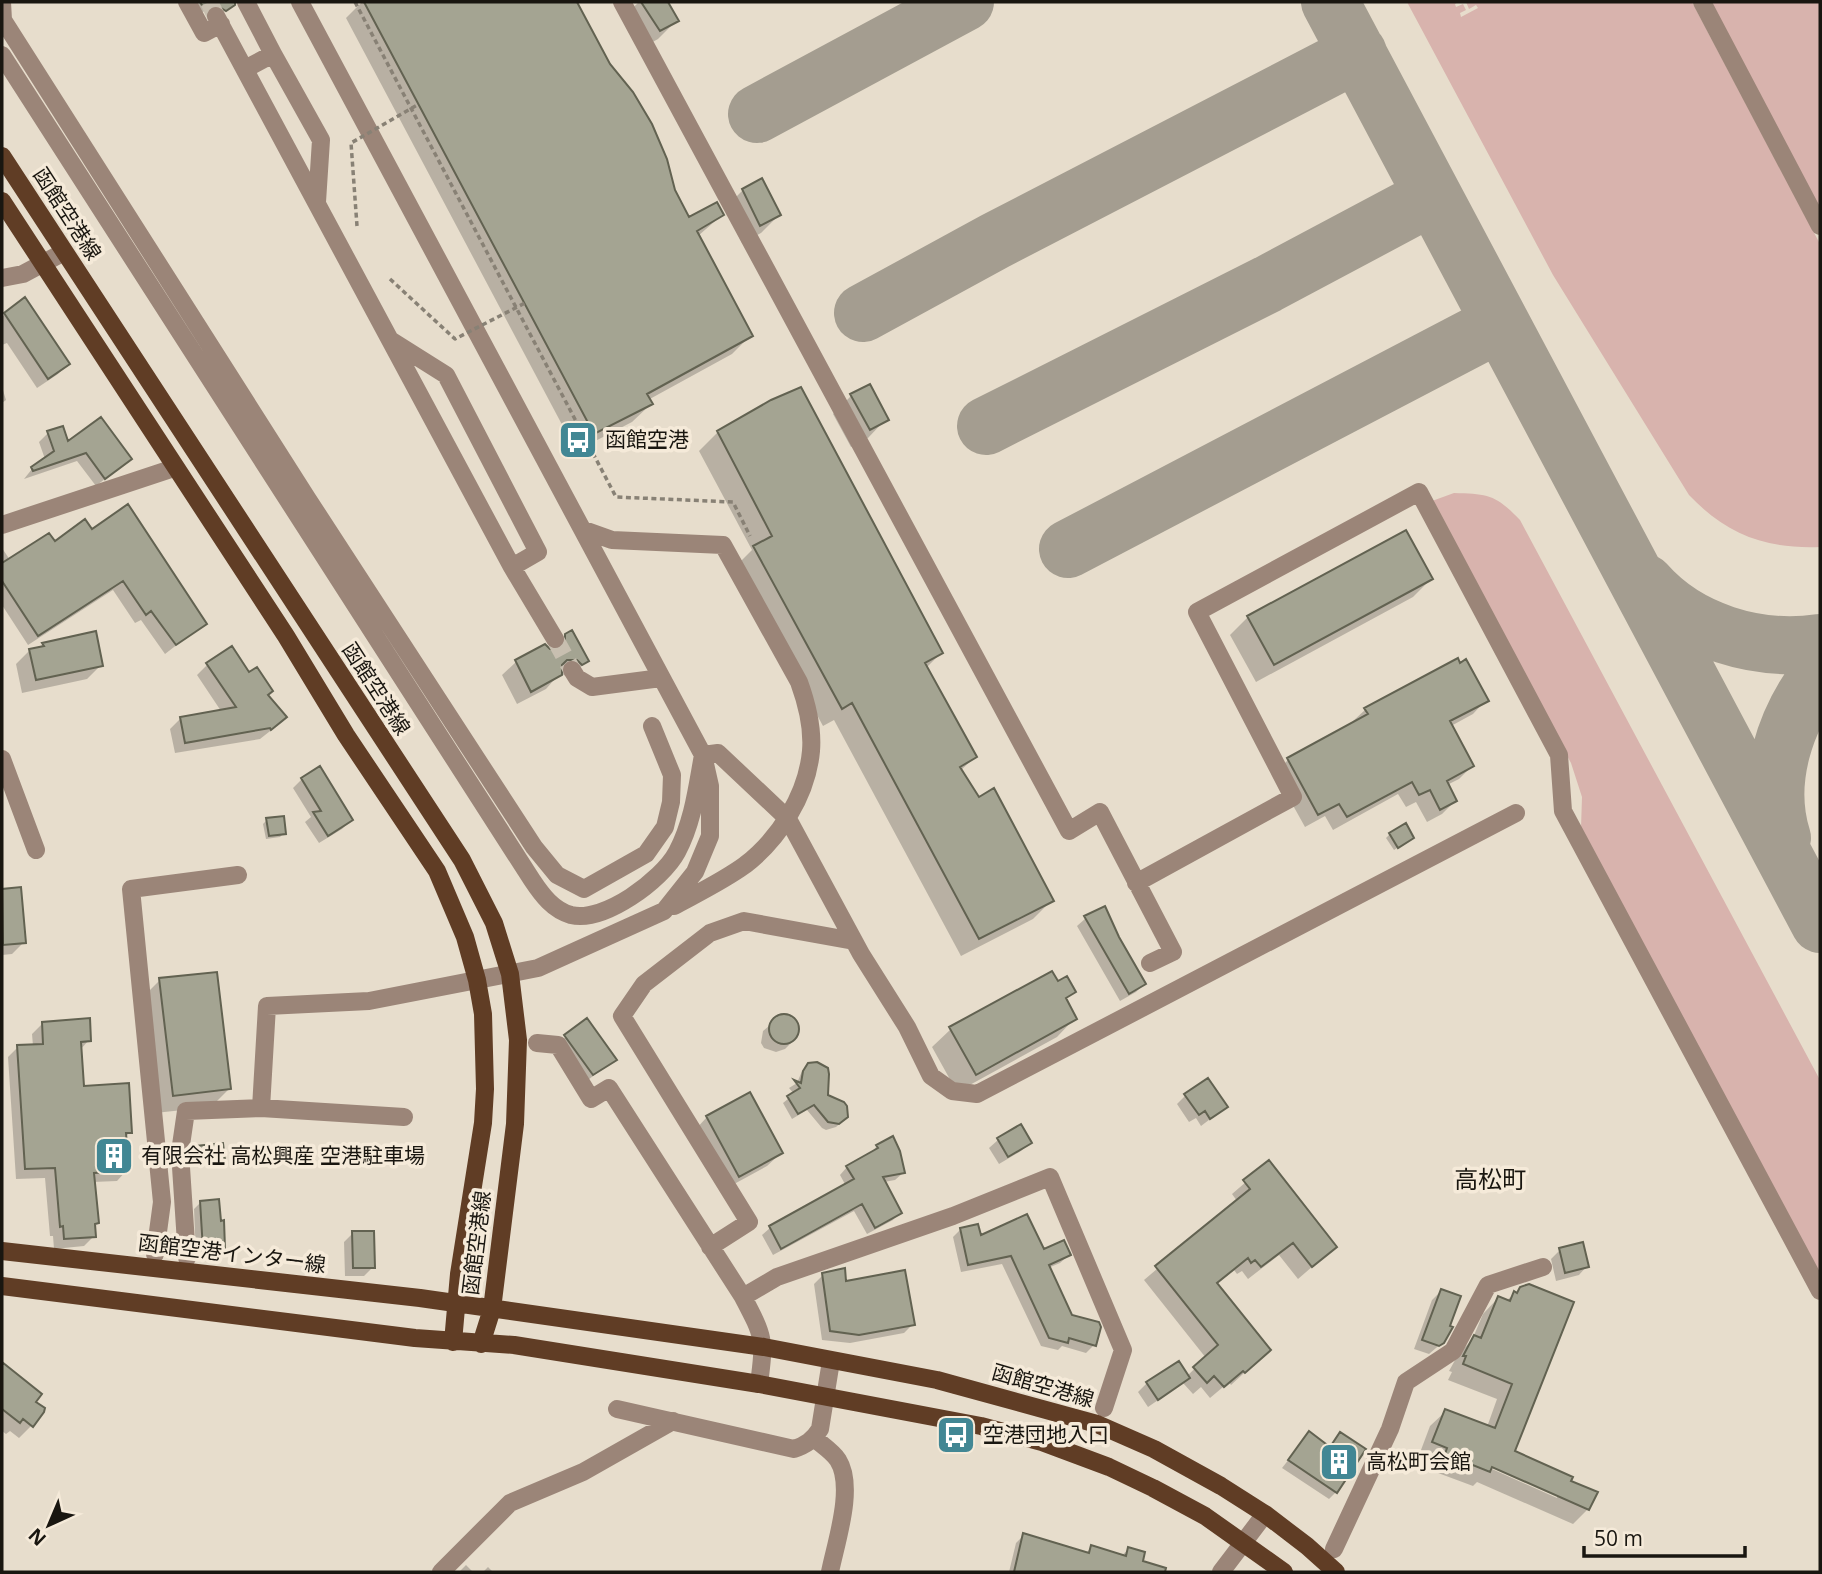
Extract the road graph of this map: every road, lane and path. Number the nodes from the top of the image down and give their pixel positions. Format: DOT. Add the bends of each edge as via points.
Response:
graph roads {
  1 [pos="2,2"];
  2 [pos="187,2"];
  3 [pos="246,2"];
  4 [pos="300,2"];
  5 [pos="355,2"];
  6 [pos="622,2"];
  7 [pos="1702,2"];
  8 [pos="273,54"];
  9 [pos="2,55"];
  10 [pos="245,69"];
  11 [pos="419,104"];
  12 [pos="2,156"];
  13 [pos="2,201"];
  14 [pos="317,202"];
  15 [pos="357,226"];
  16 [pos="1820,226"];
  17 [pos="64,252"];
  18 [pos="42,263"];
  19 [pos="2,278"];
  20 [pos="390,279"];
  21 [pos="525,303"];
  22 [pos="389,339"];
  23 [pos="174,468"];
  24 [pos="2,525"];
  25 [pos="584,530"];
  26 [pos="750,536"];
  27 [pos="512,567"];
  28 [pos="555,639"];
  29 [pos="572,670"];
  30 [pos="661,678"];
  31 [pos="652,726"];
  32 [pos="703,755"];
  33 [pos="2,759"];
  34 [pos="1516,813"];
  35 [pos="788,819"];
  36 [pos="36,850"];
  37 [pos="238,875"];
  38 [pos="1136,883"];
  39 [pos="664,911"];
  40 [pos="854,941"];
  41 [pos="1150,963"];
  42 [pos="510,974"];
  43 [pos="477,980"];
  44 [pos="537,1043"];
  45 [pos="261,1108"];
  46 [pos="404,1117"];
  47 [pos="710,1247"];
  48 [pos="2,1251"];
  49 [pos="155,1254"];
  50 [pos="187,1258"];
  51 [pos="1543,1267"];
  52 [pos="2,1286"];
  53 [pos="1820,1291"];
  54 [pos="743,1297"];
  55 [pos="456,1304"];
  56 [pos="492,1309"];
  57 [pos="453,1342"];
  58 [pos="481,1344"];
  59 [pos="764,1348"];
  60 [pos="831,1361"];
  61 [pos="759,1384"];
  62 [pos="827,1396"];
  63 [pos="1104,1408"];
  64 [pos="617,1409"];
  65 [pos="673,1421"];
  66 [pos="814,1438"];
  67 [pos="1265,1514"];
  68 [pos="1244,1542"];
  69 [pos="1334,1549"];
  70 [pos="441,1572"];
  71 [pos="830,1572"];
  72 [pos="1221,1572"];
  73 [pos="1284,1572"];
  74 [pos="1336,1572"];
  1 -- 31 [label="street" via="3,20 307,498 534,847 557,875 584,889 646,854 664,827 672,775"];
  2 -- 10 [label="street" via="204,33 219,20"];
  3 -- 8 [label="street"];
  4 -- 25 [label="street"];
  5 -- 26 [label="path" via="616,497 733,502"];
  6 -- 38 [label="street" via="1069,831 1100,812"];
  7 -- 16 [label="street"];
  8 -- 10 [label="street"];
  8 -- 14 [label="street" via="321,140"];
  9 -- 32 [label="street" via="545,899 558,909 584,916 619,904 653,882 682,841 696,799"];
  10 -- 14 [label="street"];
  11 -- 15 [label="path, bridge" via="351,143"];
  12 -- 17 [label="main road, 函館空港線"];
  13 -- 18 [label="main road, 函館空港線"];
  14 -- 22 [label="street"];
  17 -- 18 [label="street"];
  17 -- 42 [label="main road, 函館空港線" via="462,860 495,923"];
  18 -- 19 [label="street" via="23,274"];
  18 -- 23 [label="main road, 函館空港線"];
  20 -- 21 [label="path, bridge" via="455,340"];
  22 -- 27 [label="street"];
  22 -- 27 [label="street" via="446,375 538,552"];
  23 -- 24 [label="street"];
  23 -- 43 [label="main road, 函館空港線" via="437,871"];
  25 -- 30 [label="street"];
  25 -- 35 [label="street" via="612,540 723,545 806,702 811,751"];
  27 -- 28 [label="street"];
  29 -- 30 [label="street" via="592,687"];
  30 -- 32 [label="street"];
  32 -- 35 [label="street" via="718,754"];
  32 -- 39 [label="street" via="710,786 710,836 695,872"];
  33 -- 36 [label="street"];
  34 -- 40 [label="street" via="977,1094 951,1091 931,1076"];
  35 -- 39 [label="street" via="747,864"];
  35 -- 40 [label="street"];
  37 -- 49 [label="street" via="131,889 162,1202"];
  38 -- 41 [label="street" via="1173,952"];
  38 -- 53 [label="street" via="1293,797 1197,612 1419,492 1559,755 1563,811"];
  39 -- 42 [label="street" via="570,955"];
  40 -- 47 [label="street" via="744,921 710,933 644,984 622,1016 749,1222"];
  42 -- 43 [label="street"];
  42 -- 56 [label="main road, 函館空港線" via="518,1041 515,1124"];
  43 -- 45 [label="street" via="369,1001 267,1006"];
  43 -- 55 [label="main road, 函館空港線" via="485,1049 483,1123"];
  44 -- 47 [label="street" via="558,1045 592,1099 609,1088"];
  45 -- 46 [label="street"];
  45 -- 50 [label="street" via="186,1111 180,1152"];
  47 -- 54 [label="street"];
  48 -- 55 [label="main road, 函館空港インター線"];
  51 -- 69 [label="street" via="1488,1285 1453,1351 1406,1382 1391,1429"];
  52 -- 57 [label="main road"];
  54 -- 59 [label="street" via="761,1331"];
  54 -- 63 [label="street" via="777,1277 1050,1177 1123,1350"];
  55 -- 56 [label="main road, 函館空港線"];
  55 -- 57 [label="main road, 函館空港線"];
  56 -- 58 [label="main road, 函館空港線"];
  56 -- 59 [label="main road, 函館空港線"];
  57 -- 58 [label="main road"];
  58 -- 61 [label="main road" via="514,1345"];
  59 -- 60 [label="main road, 函館空港線"];
  59 -- 61 [label="street"];
  60 -- 62 [label="street"];
  60 -- 67 [label="main road, 函館空港線" via="937,1380 1097,1424 1154,1449"];
  61 -- 62 [label="main road"];
  62 -- 66 [label="street"];
  62 -- 68 [label="main road" via="1042,1442 1153,1488"];
  64 -- 65 [label="street"];
  65 -- 66 [label="street" via="793,1449"];
  65 -- 70 [label="street" via="583,1472 510,1503"];
  66 -- 71 [label="street" via="837,1458 845,1473 846,1493"];
  67 -- 68 [label="street"];
  67 -- 74 [label="main road, 函館空港線"];
  68 -- 72 [label="street"];
  68 -- 73 [label="main road"];
}
